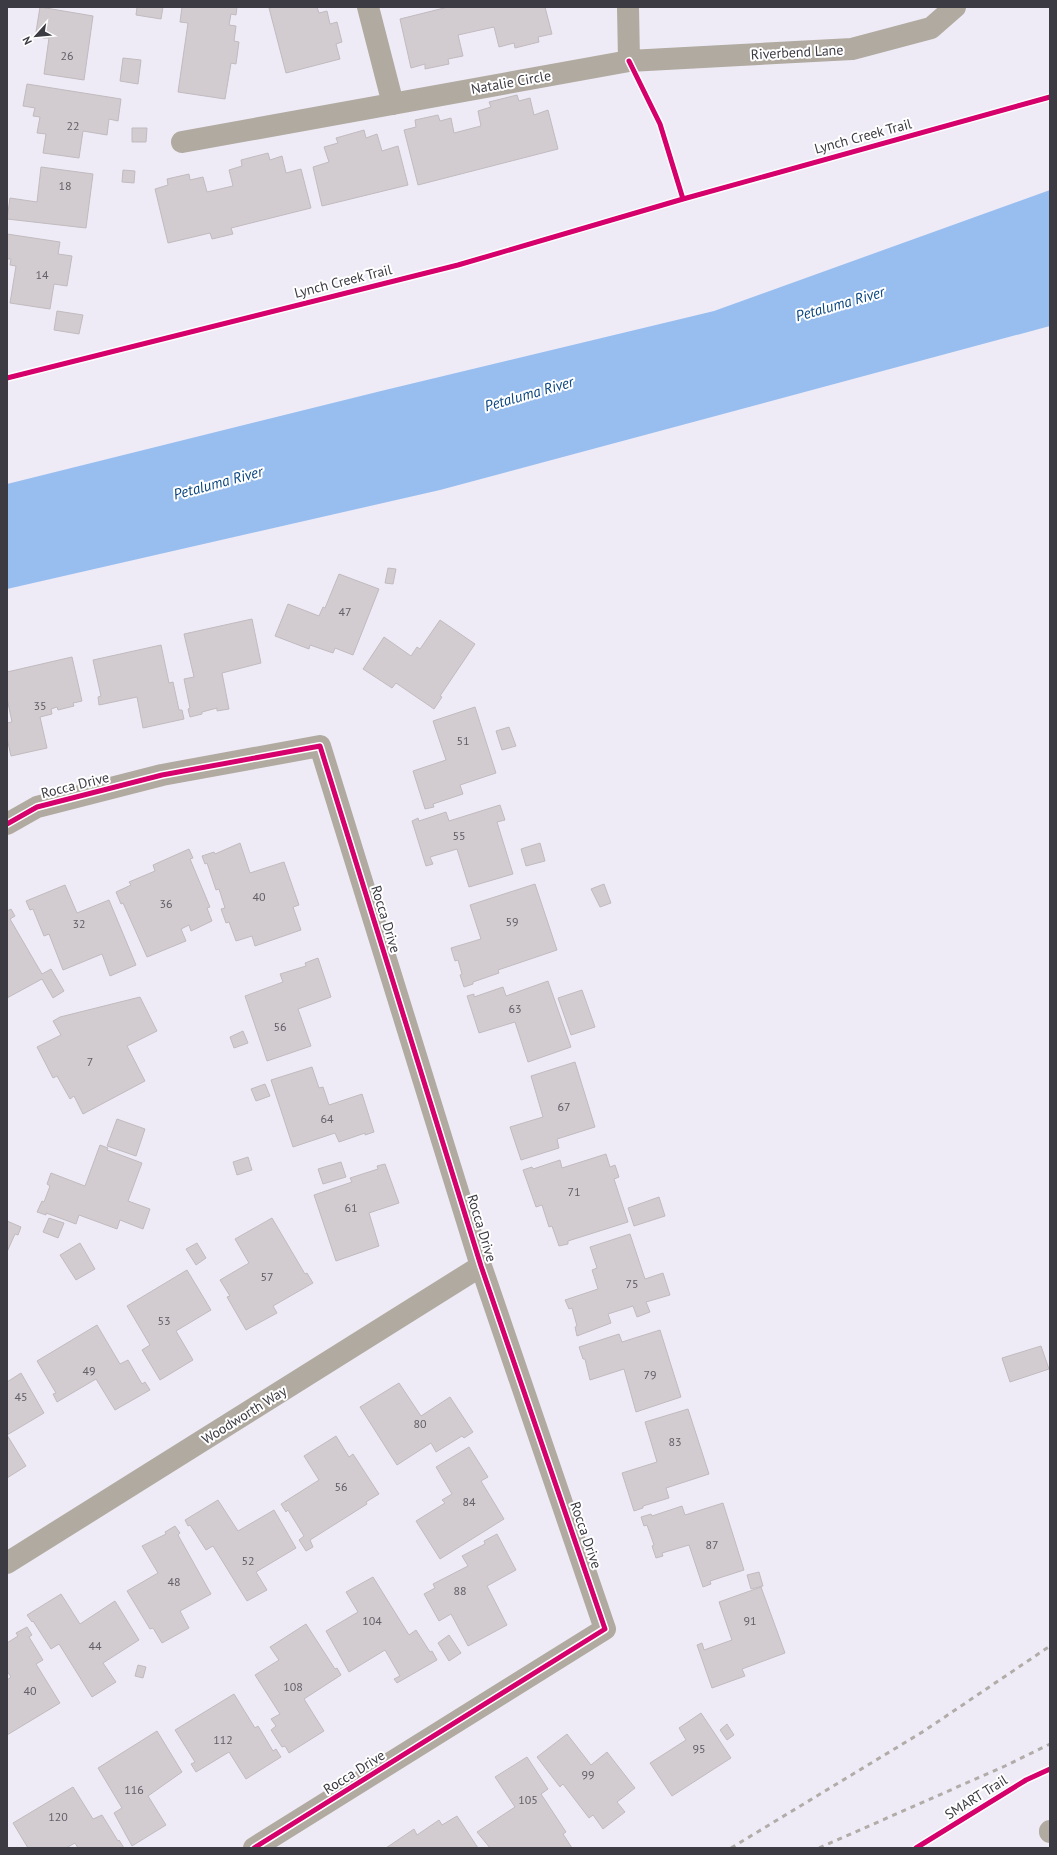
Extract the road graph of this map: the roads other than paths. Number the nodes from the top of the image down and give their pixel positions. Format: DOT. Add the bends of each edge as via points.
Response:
graph roads {
  1 [pos="368,7"];
  2 [pos="628,7"];
  3 [pos="955,7"];
  4 [pos="629,61"];
  5 [pos="393,104"];
  6 [pos="182,142"];
  7 [pos="7,824"];
  8 [pos="481,1266"];
  9 [pos="7,1563"];
  10 [pos="254,1848"];
  1 -- 5 [label="street"];
  2 -- 4 [label="street"];
  3 -- 4 [label="street, Riverbend Lane" via="931,28 852,49"];
  4 -- 5 [label="street, Natalie Circle"];
  5 -- 6 [label="street, Natalie Circle"];
  7 -- 8 [label="street, Rocca Drive" via="37,807 162,775 320,746"];
  8 -- 9 [label="street, Woodworth Way"];
  8 -- 10 [label="street, Rocca Drive" via="605,1630"];
}
